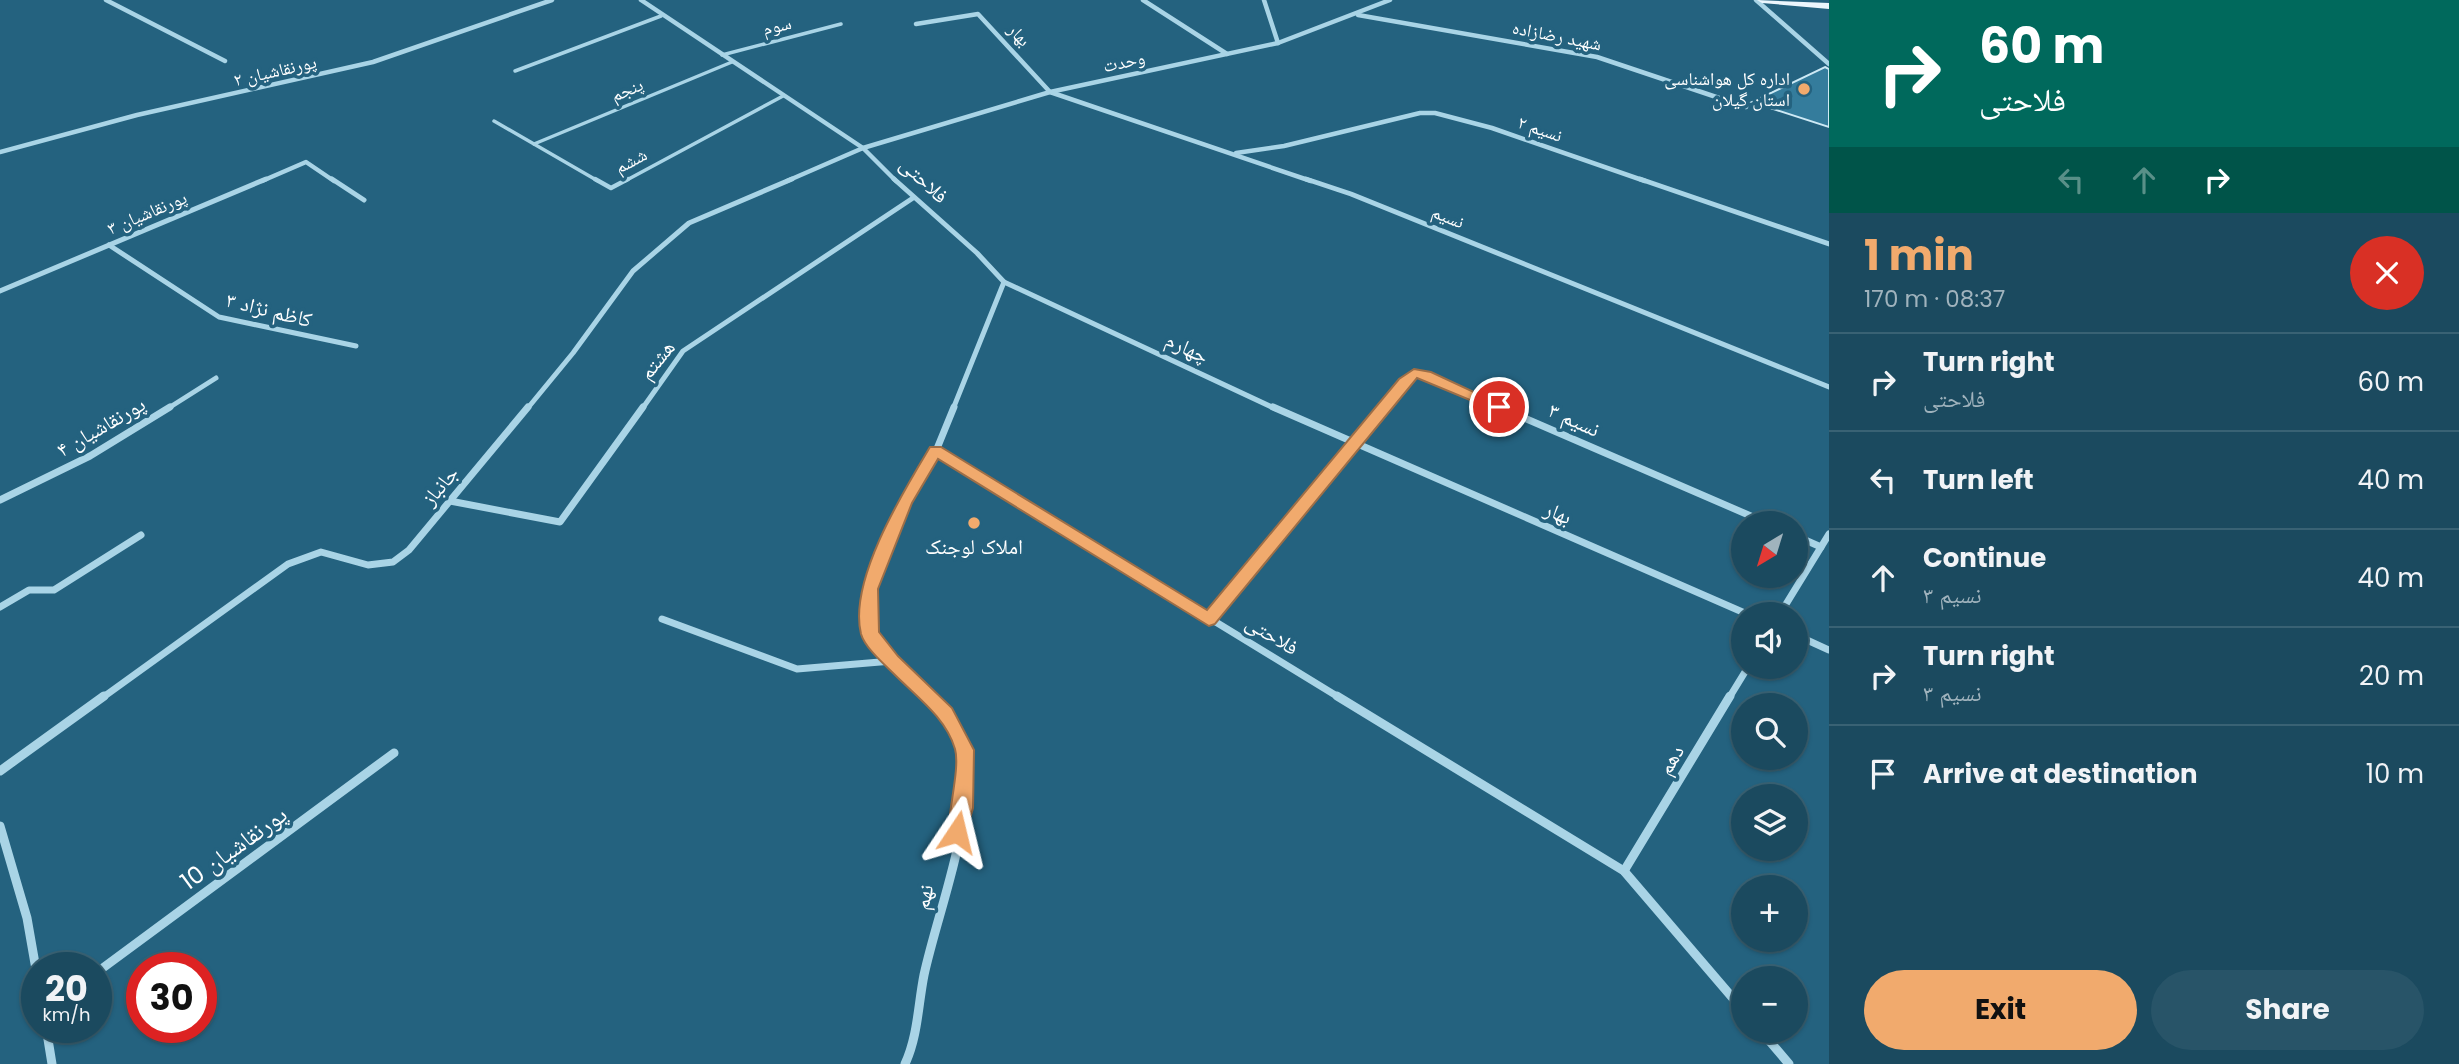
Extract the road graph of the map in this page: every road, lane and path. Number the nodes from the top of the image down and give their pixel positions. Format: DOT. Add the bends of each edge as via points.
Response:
graph roads {
  1 [pos="106,0"];
  2 [pos="552,0"];
  3 [pos="641,0"];
  4 [pos="1143,0"];
  5 [pos="1264,0"];
  6 [pos="1390,0"];
  7 [pos="1756,0"];
  8 [pos="1762,0"];
  9 [pos="1829,6"];
  10 [pos="1357,15"];
  11 [pos="661,16"];
  12 [pos="841,24"];
  13 [pos="916,24"];
  14 [pos="1278,43"];
  15 [pos="1227,54"];
  16 [pos="721,55"];
  17 [pos="225,61"];
  18 [pos="732,62"];
  19 [pos="1829,64"];
  20 [pos="515,71"];
  21 [pos="1050,92"];
  22 [pos="783,96"];
  23 [pos="1746,107"];
  24 [pos="494,121"];
  25 [pos="534,144"];
  26 [pos="863,148"];
  27 [pos="0,152"];
  28 [pos="1234,154"];
  29 [pos="913,198"];
  30 [pos="364,200"];
  31 [pos="1829,244"];
  32 [pos="109,245"];
  33 [pos="1004,282"];
  34 [pos="0,291"];
  35 [pos="356,346"];
  36 [pos="216,378"];
  37 [pos="1829,387"];
  38 [pos="1354,445"];
  39 [pos="936,451"];
  40 [pos="0,500"];
  41 [pos="450,501"];
  42 [pos="1738,511"];
  43 [pos="1829,534"];
  44 [pos="141,535"];
  45 [pos="1808,541"];
  46 [pos="1821,547"];
  47 [pos="1787,602"];
  48 [pos="0,607"];
  49 [pos="1731,607"];
  50 [pos="662,619"];
  51 [pos="1209,619"];
  52 [pos="1808,640"];
  53 [pos="1829,650"];
  54 [pos="892,661"];
  55 [pos="1741,679"];
  56 [pos="394,753"];
  57 [pos="0,771"];
  58 [pos="0,826"];
  59 [pos="1624,871"];
  60 [pos="33,952"];
  61 [pos="112,961"];
  62 [pos="1731,996"];
  63 [pos="50,1043"];
  64 [pos="1772,1043"];
  65 [pos="55,1062"];
  66 [pos="905,1064"];
  67 [pos="1790,1064"];
  1 -- 17 [label="street"];
  2 -- 27 [label="street, پورنقاشیان ۲" via="373,62 137,115"];
  3 -- 11 [label="street, فلاحتی"];
  4 -- 15 [label="street"];
  5 -- 14 [label="street"];
  6 -- 10 [label="street, وحدت"];
  7 -- 19 [label="street"];
  8 -- 9 [label="main road"];
  10 -- 14 [label="street, وحدت"];
  10 -- 23 [label="street, شهید رضازاده" via="1597,57"];
  11 -- 16 [label="street, فلاحتی"];
  11 -- 20 [label="lane"];
  12 -- 16 [label="lane, سوم"];
  13 -- 21 [label="street, بهار" via="978,14"];
  14 -- 15 [label="street, وحدت"];
  15 -- 21 [label="street, وحدت"];
  16 -- 18 [label="street, فلاحتی"];
  18 -- 22 [label="street, فلاحتی"];
  18 -- 25 [label="lane, پنجم"];
  21 -- 26 [label="street, وحدت"];
  21 -- 28 [label="street, نسیم"];
  22 -- 25 [label="lane, ششم" via="611,188"];
  22 -- 26 [label="street, فلاحتی"];
  24 -- 25 [label="lane, ششم"];
  26 -- 29 [label="street, فلاحتی"];
  26 -- 41 [label="street, جانباز" via="689,223 670,239 633,271 573,353"];
  28 -- 31 [label="street, نسیم ٢" via="1435,113 1492,128"];
  28 -- 37 [label="street, نسیم" via="1363,199"];
  29 -- 33 [label="street, فلاحتی"];
  29 -- 41 [label="street, هشتم" via="683,351 560,522"];
  30 -- 32 [label="street, پورنقاشیان ۳" via="306,162"];
  32 -- 34 [label="street, پورنقاشیان ۳"];
  32 -- 35 [label="street, کاظم نژاد ۳" via="219,317"];
  33 -- 38 [label="street, چهارم"];
  33 -- 39 [label="street"];
  36 -- 40 [label="street, پورنقاشیان ۴" via="90,456"];
  38 -- 42 [label="street, نسیم ۳" via="1404,382 1414,374 1426,375"];
  38 -- 49 [label="street, بهار"];
  38 -- 51 [label="street, نسیم ۳"];
  39 -- 51 [label="street, فلاحتی"];
  39 -- 54 [label="street, نهم" via="904,503 869,589 870,634"];
  41 -- 57 [label="street, جانباز" via="393,562 368,565 321,552 288,564"];
  43 -- 46 [label="street"];
  44 -- 48 [label="street" via="54,590 29,590"];
  45 -- 46 [label="street"];
  46 -- 47 [label="street"];
  50 -- 54 [label="street" via="797,669"];
  51 -- 59 [label="street, فلاحتی"];
  52 -- 53 [label="street"];
  54 -- 66 [label="street, نهم" via="946,713 965,750 963,808"];
  55 -- 59 [label="street, دهم"];
  56 -- 61 [label="street, پورنقاشیان 10"];
  58 -- 60 [label="street"];
  59 -- 62 [label="street, فلاحتی"];
  63 -- 65 [label="street"];
  64 -- 67 [label="street"];
}
